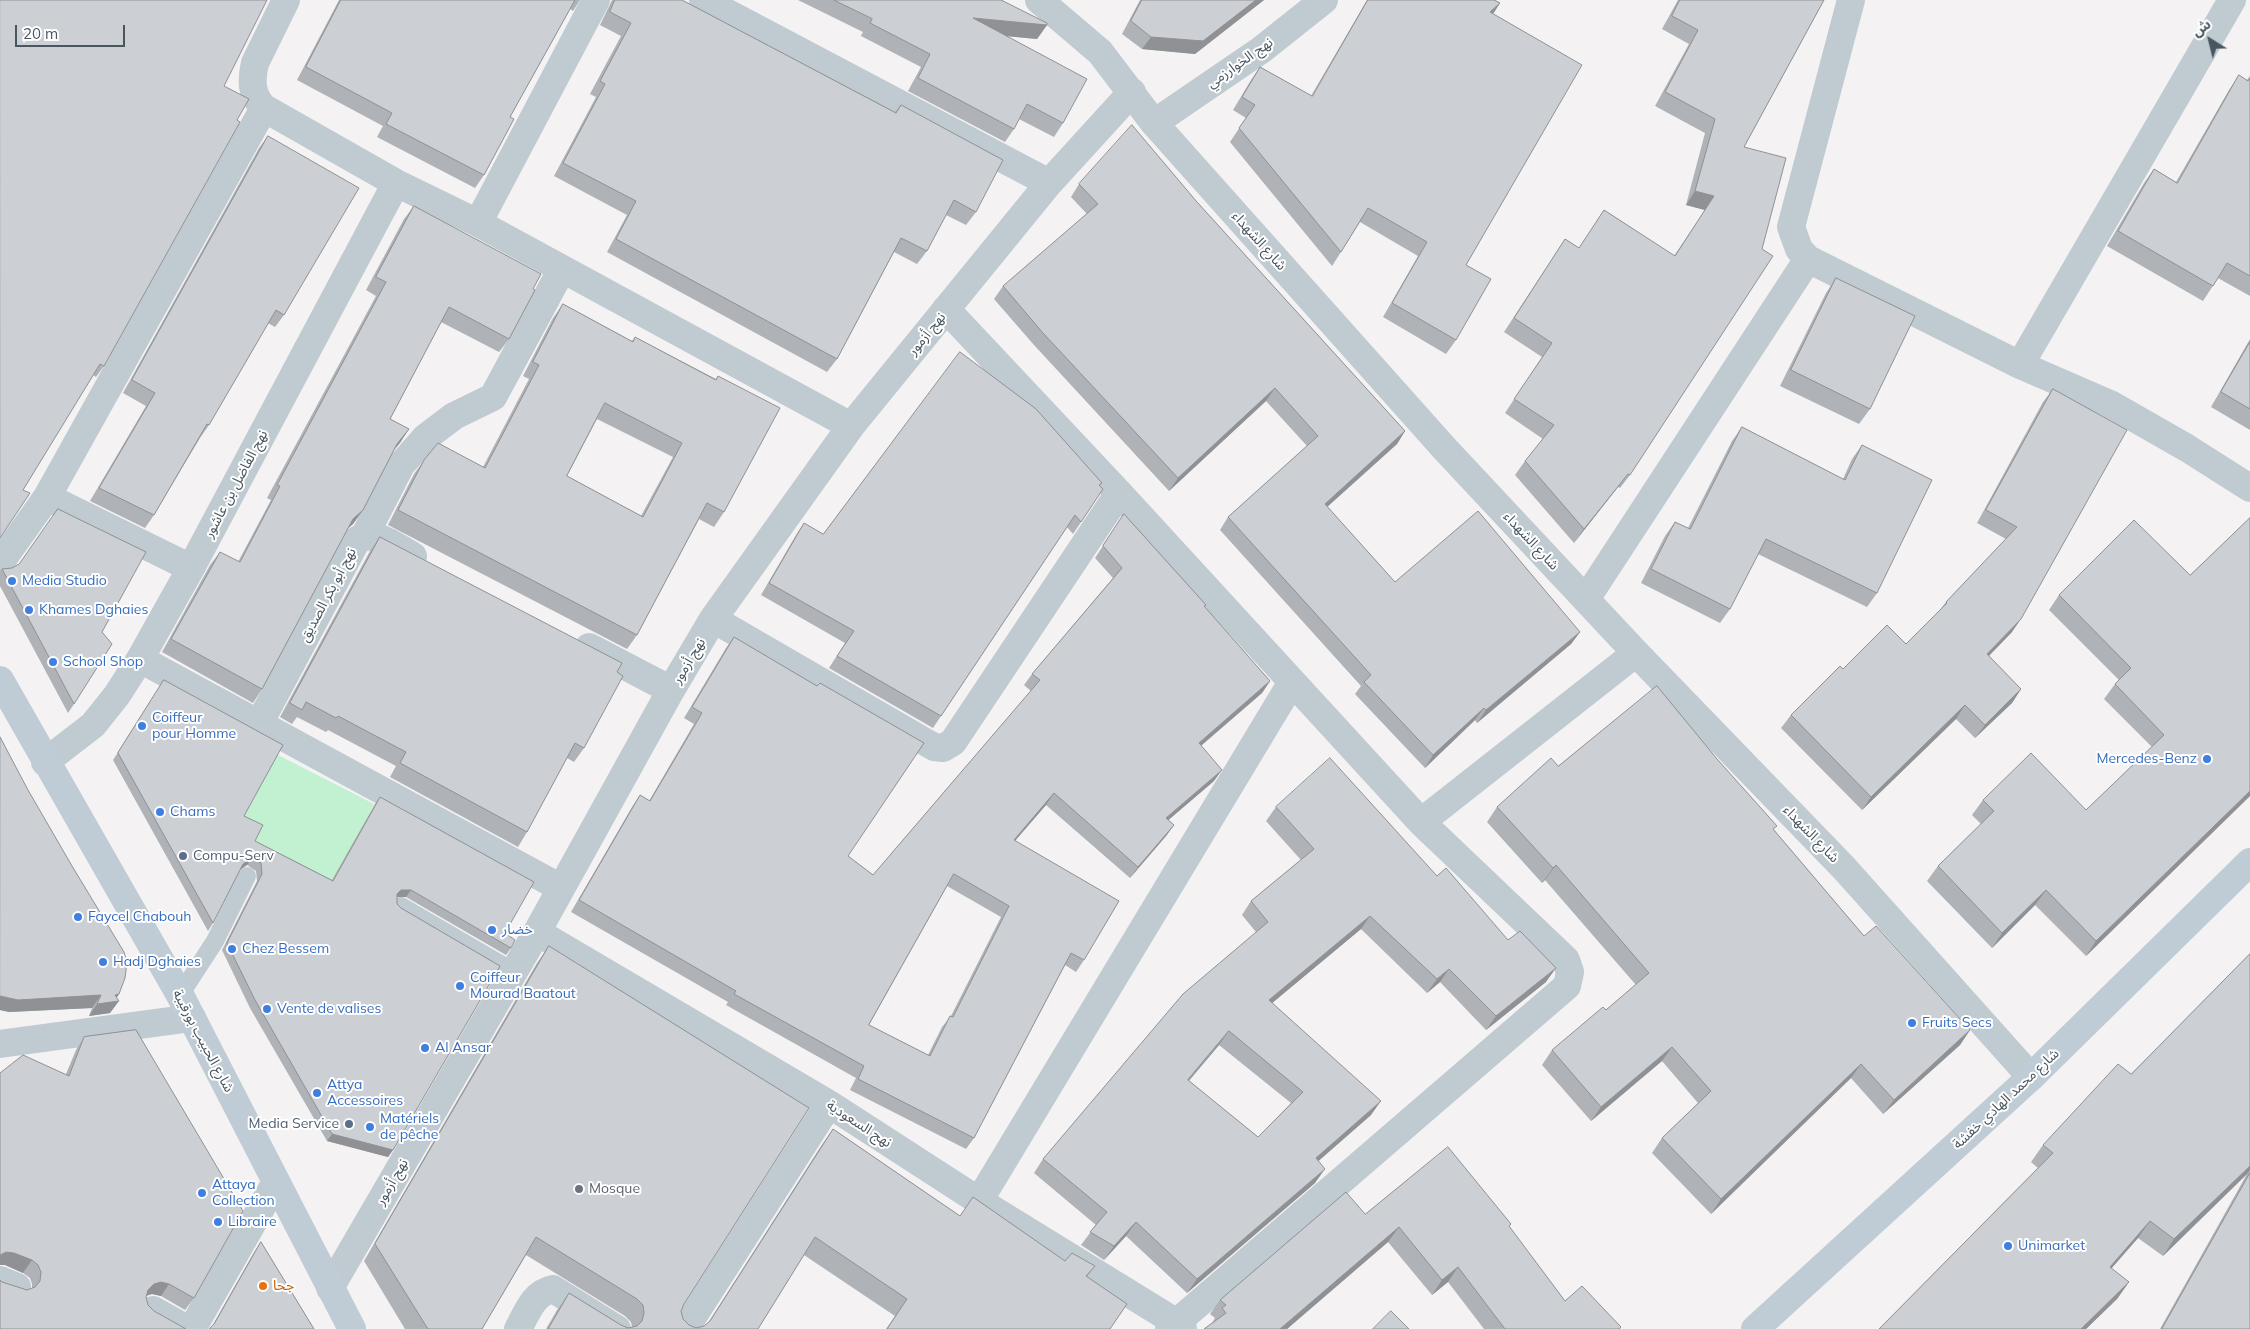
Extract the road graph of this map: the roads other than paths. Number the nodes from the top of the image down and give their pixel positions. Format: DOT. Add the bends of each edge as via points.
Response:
graph roads {
  1 [pos="286,0"];
  2 [pos="596,0"];
  3 [pos="703,0"];
  4 [pos="1039,0"];
  5 [pos="1324,0"];
  6 [pos="1851,0"];
  7 [pos="2232,0"];
  8 [pos="1132,92"];
  9 [pos="264,108"];
  10 [pos="1154,123"];
  11 [pos="396,183"];
  12 [pos="1049,183"];
  13 [pos="478,223"];
  14 [pos="1808,259"];
  15 [pos="562,269"];
  16 [pos="946,310"];
  17 [pos="2020,365"];
  18 [pos="851,426"];
  19 [pos="2250,488"];
  20 [pos="1119,493"];
  21 [pos="46,496"];
  22 [pos="365,535"];
  23 [pos="0,563"];
  24 [pos="192,568"];
  25 [pos="436,568"];
  26 [pos="1586,599"];
  27 [pos="713,620"];
  28 [pos="566,636"];
  29 [pos="1636,654"];
  30 [pos="140,659"];
  31 [pos="0,680"];
  32 [pos="1292,682"];
  33 [pos="671,690"];
  34 [pos="259,724"];
  35 [pos="45,762"];
  36 [pos="1421,822"];
  37 [pos="2250,862"];
  38 [pos="248,876"];
  39 [pos="561,888"];
  40 [pos="401,906"];
  41 [pos="537,932"];
  42 [pos="514,972"];
  43 [pos="186,1007"];
  44 [pos="0,1044"];
  45 [pos="2031,1077"];
  46 [pos="829,1104"];
  47 [pos="276,1182"];
  48 [pos="979,1201"];
  49 [pos="330,1288"];
  50 [pos="153,1310"];
  51 [pos="1177,1327"];
  52 [pos="1764,1327"];
  53 [pos="187,1329"];
  54 [pos="192,1329"];
  55 [pos="352,1329"];
  56 [pos="518,1329"];
  57 [pos="617,1329"];
  58 [pos="686,1329"];
  1 -- 9 [label="street" via="255,63 254,95"];
  2 -- 13 [label="street"];
  3 -- 12 [label="street"];
  4 -- 8 [label="street, شارع الشهداء" via="1100,52"];
  5 -- 10 [label="street, نهج الخوارزمي" via="1261,50"];
  6 -- 14 [label="street" via="1791,227 1798,248"];
  7 -- 17 [label="street"];
  8 -- 10 [label="street, شارع الشهداء"];
  8 -- 12 [label="street, نهج أزمور"];
  9 -- 11 [label="street"];
  9 -- 21 [label="street"];
  10 -- 26 [label="street, شارع الشهداء" via="1445,449"];
  11 -- 13 [label="street"];
  11 -- 24 [label="street, نهج الفاضل بن عاشور"];
  12 -- 16 [label="street, نهج أزمور"];
  13 -- 15 [label="street"];
  14 -- 17 [label="street"];
  14 -- 26 [label="street"];
  15 -- 18 [label="street"];
  15 -- 22 [label="street" via="493,397 454,416 425,438 401,465"];
  16 -- 18 [label="street, نهج أزمور"];
  16 -- 20 [label="street"];
  17 -- 19 [label="street" via="2110,404"];
  18 -- 27 [label="street, نهج أزمور"];
  20 -- 27 [label="street" via="952,742 943,748 934,747"];
  20 -- 32 [label="street"];
  21 -- 23 [label="street"];
  21 -- 24 [label="street"];
  22 -- 25 [label="street, نهج أبو بكر الصديق" via="374,535"];
  22 -- 34 [label="street, نهج أبو بكر الصديق" via="358,540"];
  24 -- 30 [label="street, نهج الفاضل بن عاشور"];
  26 -- 29 [label="street, شارع الشهداء"];
  27 -- 33 [label="street, نهج أزمور"];
  28 -- 33 [label="street"];
  29 -- 36 [label="street"];
  29 -- 45 [label="street, شارع الشهداء" via="1844,868"];
  30 -- 34 [label="street"];
  30 -- 35 [label="street, نهج الفاضل بن عاشور" via="93,726"];
  31 -- 35 [label="main road, شارع الحبيب بورقيبة"];
  32 -- 36 [label="street"];
  32 -- 48 [label="street"];
  33 -- 39 [label="street, نهج أزمور"];
  34 -- 39 [label="street"];
  35 -- 43 [label="main road, شارع الحبيب بورقيبة"];
  36 -- 51 [label="street" via="1566,960 1570,972 1567,986"];
  37 -- 45 [label="main road, شارع محمد الهادي خفشة"];
  38 -- 43 [label="lane"];
  39 -- 41 [label="street, نهج أزمور"];
  40 -- 42 [label="lane"];
  41 -- 42 [label="street, نهج أزمور"];
  41 -- 46 [label="street, نهج السعودية"];
  42 -- 49 [label="street, نهج أزمور"];
  43 -- 44 [label="street"];
  43 -- 47 [label="main road, شارع الحبيب بورقيبة"];
  45 -- 52 [label="main road, شارع محمد الهادي خفشة"];
  46 -- 48 [label="street, نهج السعودية"];
  46 -- 58 [label="street"];
  47 -- 49 [label="main road, شارع الحبيب بورقيبة"];
  47 -- 54 [label="street"];
  48 -- 51 [label="street, نهج السعودية"];
  49 -- 55 [label="main road, شارع الحبيب بورقيبة"];
  50 -- 53 [label="street"];
  56 -- 57 [label="street" via="537,1296 553,1289"];
}
